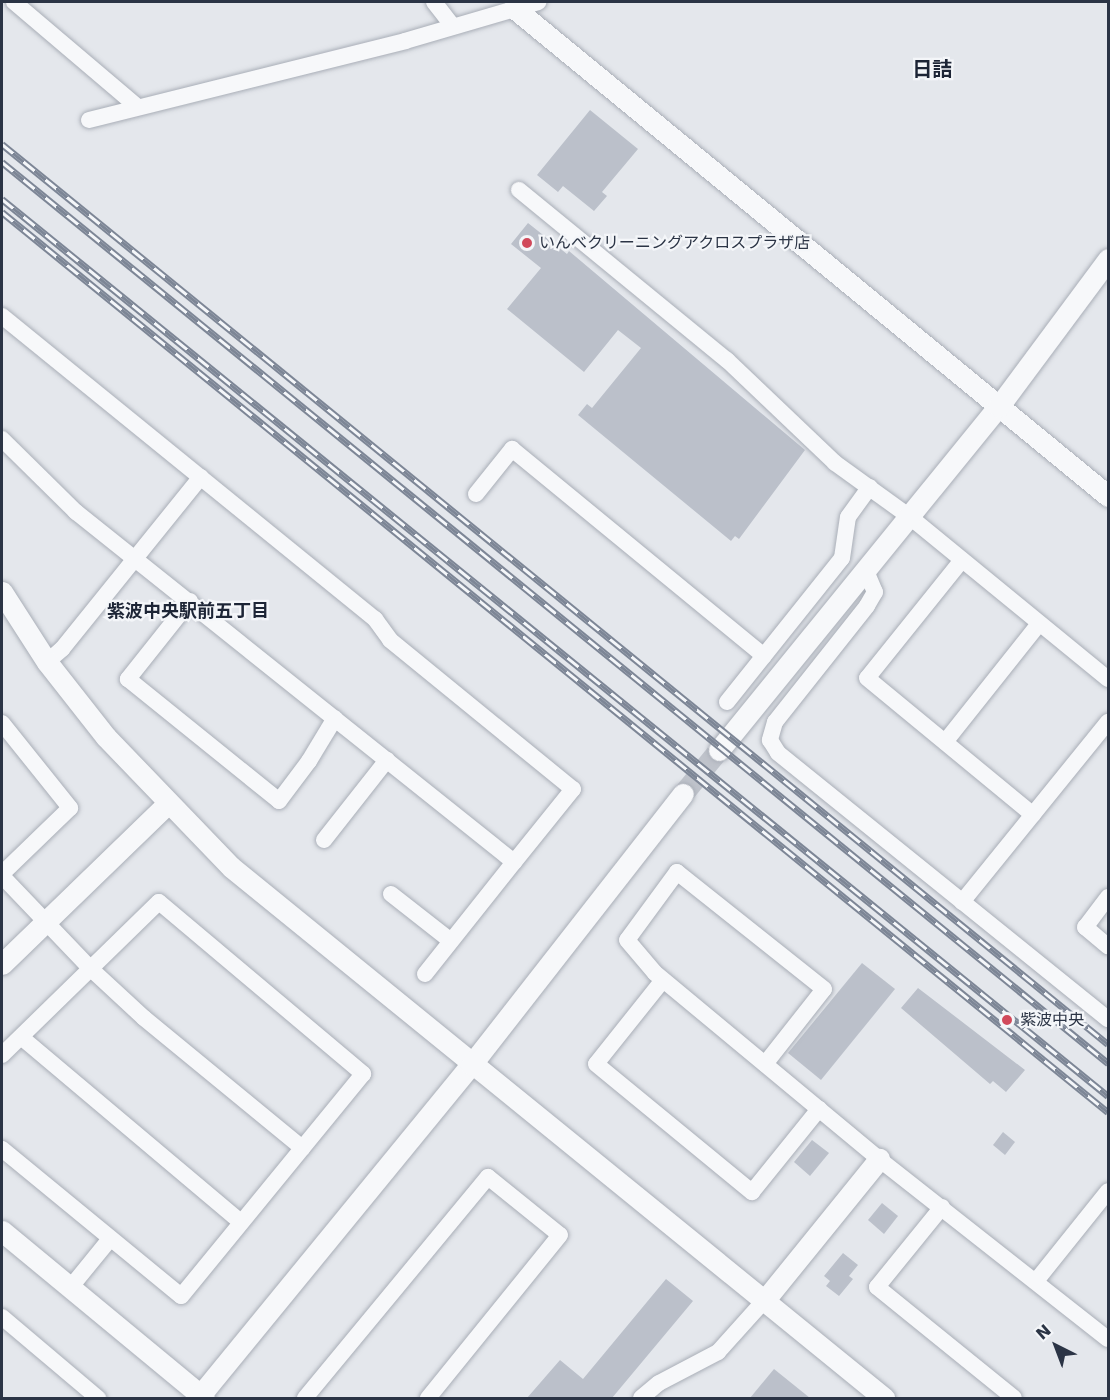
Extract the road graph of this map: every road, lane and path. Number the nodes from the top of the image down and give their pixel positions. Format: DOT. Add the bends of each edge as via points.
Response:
graph roads {
  1 [pos="14,2"];
  2 [pos="434,2"];
  3 [pos="538,2"];
  4 [pos="514,8"];
  5 [pos="452,25"];
  6 [pos="138,107"];
  7 [pos="89,120"];
  8 [pos="519,190"];
  9 [pos="1106,267"];
  10 [pos="2,316"];
  11 [pos="999,406"];
  12 [pos="2,437"];
  13 [pos="201,477"];
  14 [pos="870,487"];
  15 [pos="476,494"];
  16 [pos="1108,496"];
  17 [pos="910,517"];
  18 [pos="136,557"];
  19 [pos="962,560"];
  20 [pos="866,571"];
  21 [pos="2,592"];
  22 [pos="190,601"];
  23 [pos="1040,624"];
  24 [pos="764,656"];
  25 [pos="47,662"];
  26 [pos="1108,679"];
  27 [pos="727,702"];
  28 [pos="335,718"];
  29 [pos="1108,722"];
  30 [pos="2,723"];
  31 [pos="945,742"];
  32 [pos="718,750"];
  33 [pos="387,760"];
  34 [pos="683,794"];
  35 [pos="167,804"];
  36 [pos="1033,814"];
  37 [pos="324,840"];
  38 [pos="514,862"];
  39 [pos="2,875"];
  40 [pos="391,894"];
  41 [pos="1108,897"];
  42 [pos="962,902"];
  43 [pos="45,922"];
  44 [pos="451,941"];
  45 [pos="1108,946"];
  46 [pos="2,964"];
  47 [pos="91,969"];
  48 [pos="425,974"];
  49 [pos="663,980"];
  50 [pos="1108,1019"];
  51 [pos="21,1037"];
  52 [pos="2,1055"];
  53 [pos="765,1064"];
  54 [pos="471,1065"];
  55 [pos="819,1109"];
  56 [pos="302,1148"];
  57 [pos="2,1149"];
  58 [pos="879,1159"];
  59 [pos="1108,1191"];
  60 [pos="942,1207"];
  61 [pos="241,1222"];
  62 [pos="2,1232"];
  63 [pos="110,1239"];
  64 [pos="1036,1281"];
  65 [pos="70,1288"];
  66 [pos="764,1301"];
  67 [pos="2,1317"];
  68 [pos="1108,1339"];
  69 [pos="98,1398"];
  70 [pos="201,1398"];
  71 [pos="305,1398"];
  72 [pos="428,1398"];
  73 [pos="642,1398"];
  74 [pos="884,1398"];
  75 [pos="1014,1398"];
  1 -- 6 [label="street"];
  2 -- 5 [label="street"];
  3 -- 4 [label="street"];
  4 -- 5 [label="street"];
  4 -- 11 [label="street"];
  5 -- 6 [label="street"];
  6 -- 7 [label="street"];
  8 -- 14 [label="street" via="727,360 835,463"];
  9 -- 11 [label="street"];
  10 -- 13 [label="street"];
  11 -- 16 [label="street"];
  11 -- 17 [label="street"];
  12 -- 18 [label="street" via="38,478"];
  13 -- 18 [label="street"];
  13 -- 38 [label="street" via="375,619 390,640 573,789"];
  14 -- 17 [label="street"];
  14 -- 24 [label="street" via="848,517 842,558"];
  15 -- 24 [label="street" via="512,449"];
  17 -- 19 [label="street"];
  17 -- 20 [label="street"];
  18 -- 22 [label="street"];
  18 -- 25 [label="street"];
  19 -- 23 [label="street"];
  19 -- 31 [label="street" via="867,678"];
  20 -- 32 [label="street"];
  20 -- 42 [label="street" via="875,592 775,722 770,740 778,753"];
  21 -- 25 [label="street"];
  22 -- 28 [label="street"];
  22 -- 28 [label="street" via="128,679 279,801"];
  23 -- 26 [label="street"];
  23 -- 31 [label="street"];
  24 -- 27 [label="street"];
  25 -- 35 [label="street"];
  28 -- 33 [label="street"];
  29 -- 36 [label="street"];
  30 -- 39 [label="street" via="70,808"];
  31 -- 36 [label="street"];
  33 -- 37 [label="street"];
  33 -- 38 [label="street"];
  34 -- 54 [label="street"];
  35 -- 43 [label="street"];
  35 -- 54 [label="street" via="231,867"];
  36 -- 42 [label="street"];
  38 -- 44 [label="street"];
  39 -- 43 [label="street"];
  40 -- 44 [label="street"];
  41 -- 45 [label="street" via="1085,927"];
  42 -- 50 [label="street"];
  43 -- 46 [label="street"];
  43 -- 47 [label="street"];
  44 -- 48 [label="street"];
  47 -- 51 [label="street"];
  47 -- 56 [label="street"];
  47 -- 56 [label="street" via="159,902 363,1074"];
  49 -- 53 [label="street"];
  49 -- 53 [label="street" via="627,940 677,872 824,989"];
  49 -- 55 [label="street" via="596,1064 753,1192"];
  51 -- 52 [label="street"];
  51 -- 61 [label="street"];
  53 -- 55 [label="street"];
  54 -- 66 [label="street"];
  54 -- 70 [label="street"];
  55 -- 58 [label="street"];
  56 -- 61 [label="street"];
  57 -- 63 [label="street"];
  58 -- 60 [label="street"];
  58 -- 66 [label="street"];
  59 -- 64 [label="street"];
  60 -- 64 [label="street"];
  60 -- 75 [label="street" via="877,1287"];
  61 -- 63 [label="street" via="181,1296"];
  62 -- 65 [label="street"];
  63 -- 65 [label="street"];
  64 -- 68 [label="street"];
  65 -- 70 [label="street"];
  66 -- 73 [label="street" via="718,1352 666,1378"];
  66 -- 74 [label="street"];
  67 -- 69 [label="street"];
  71 -- 72 [label="street" via="488,1177 560,1235"];
}
